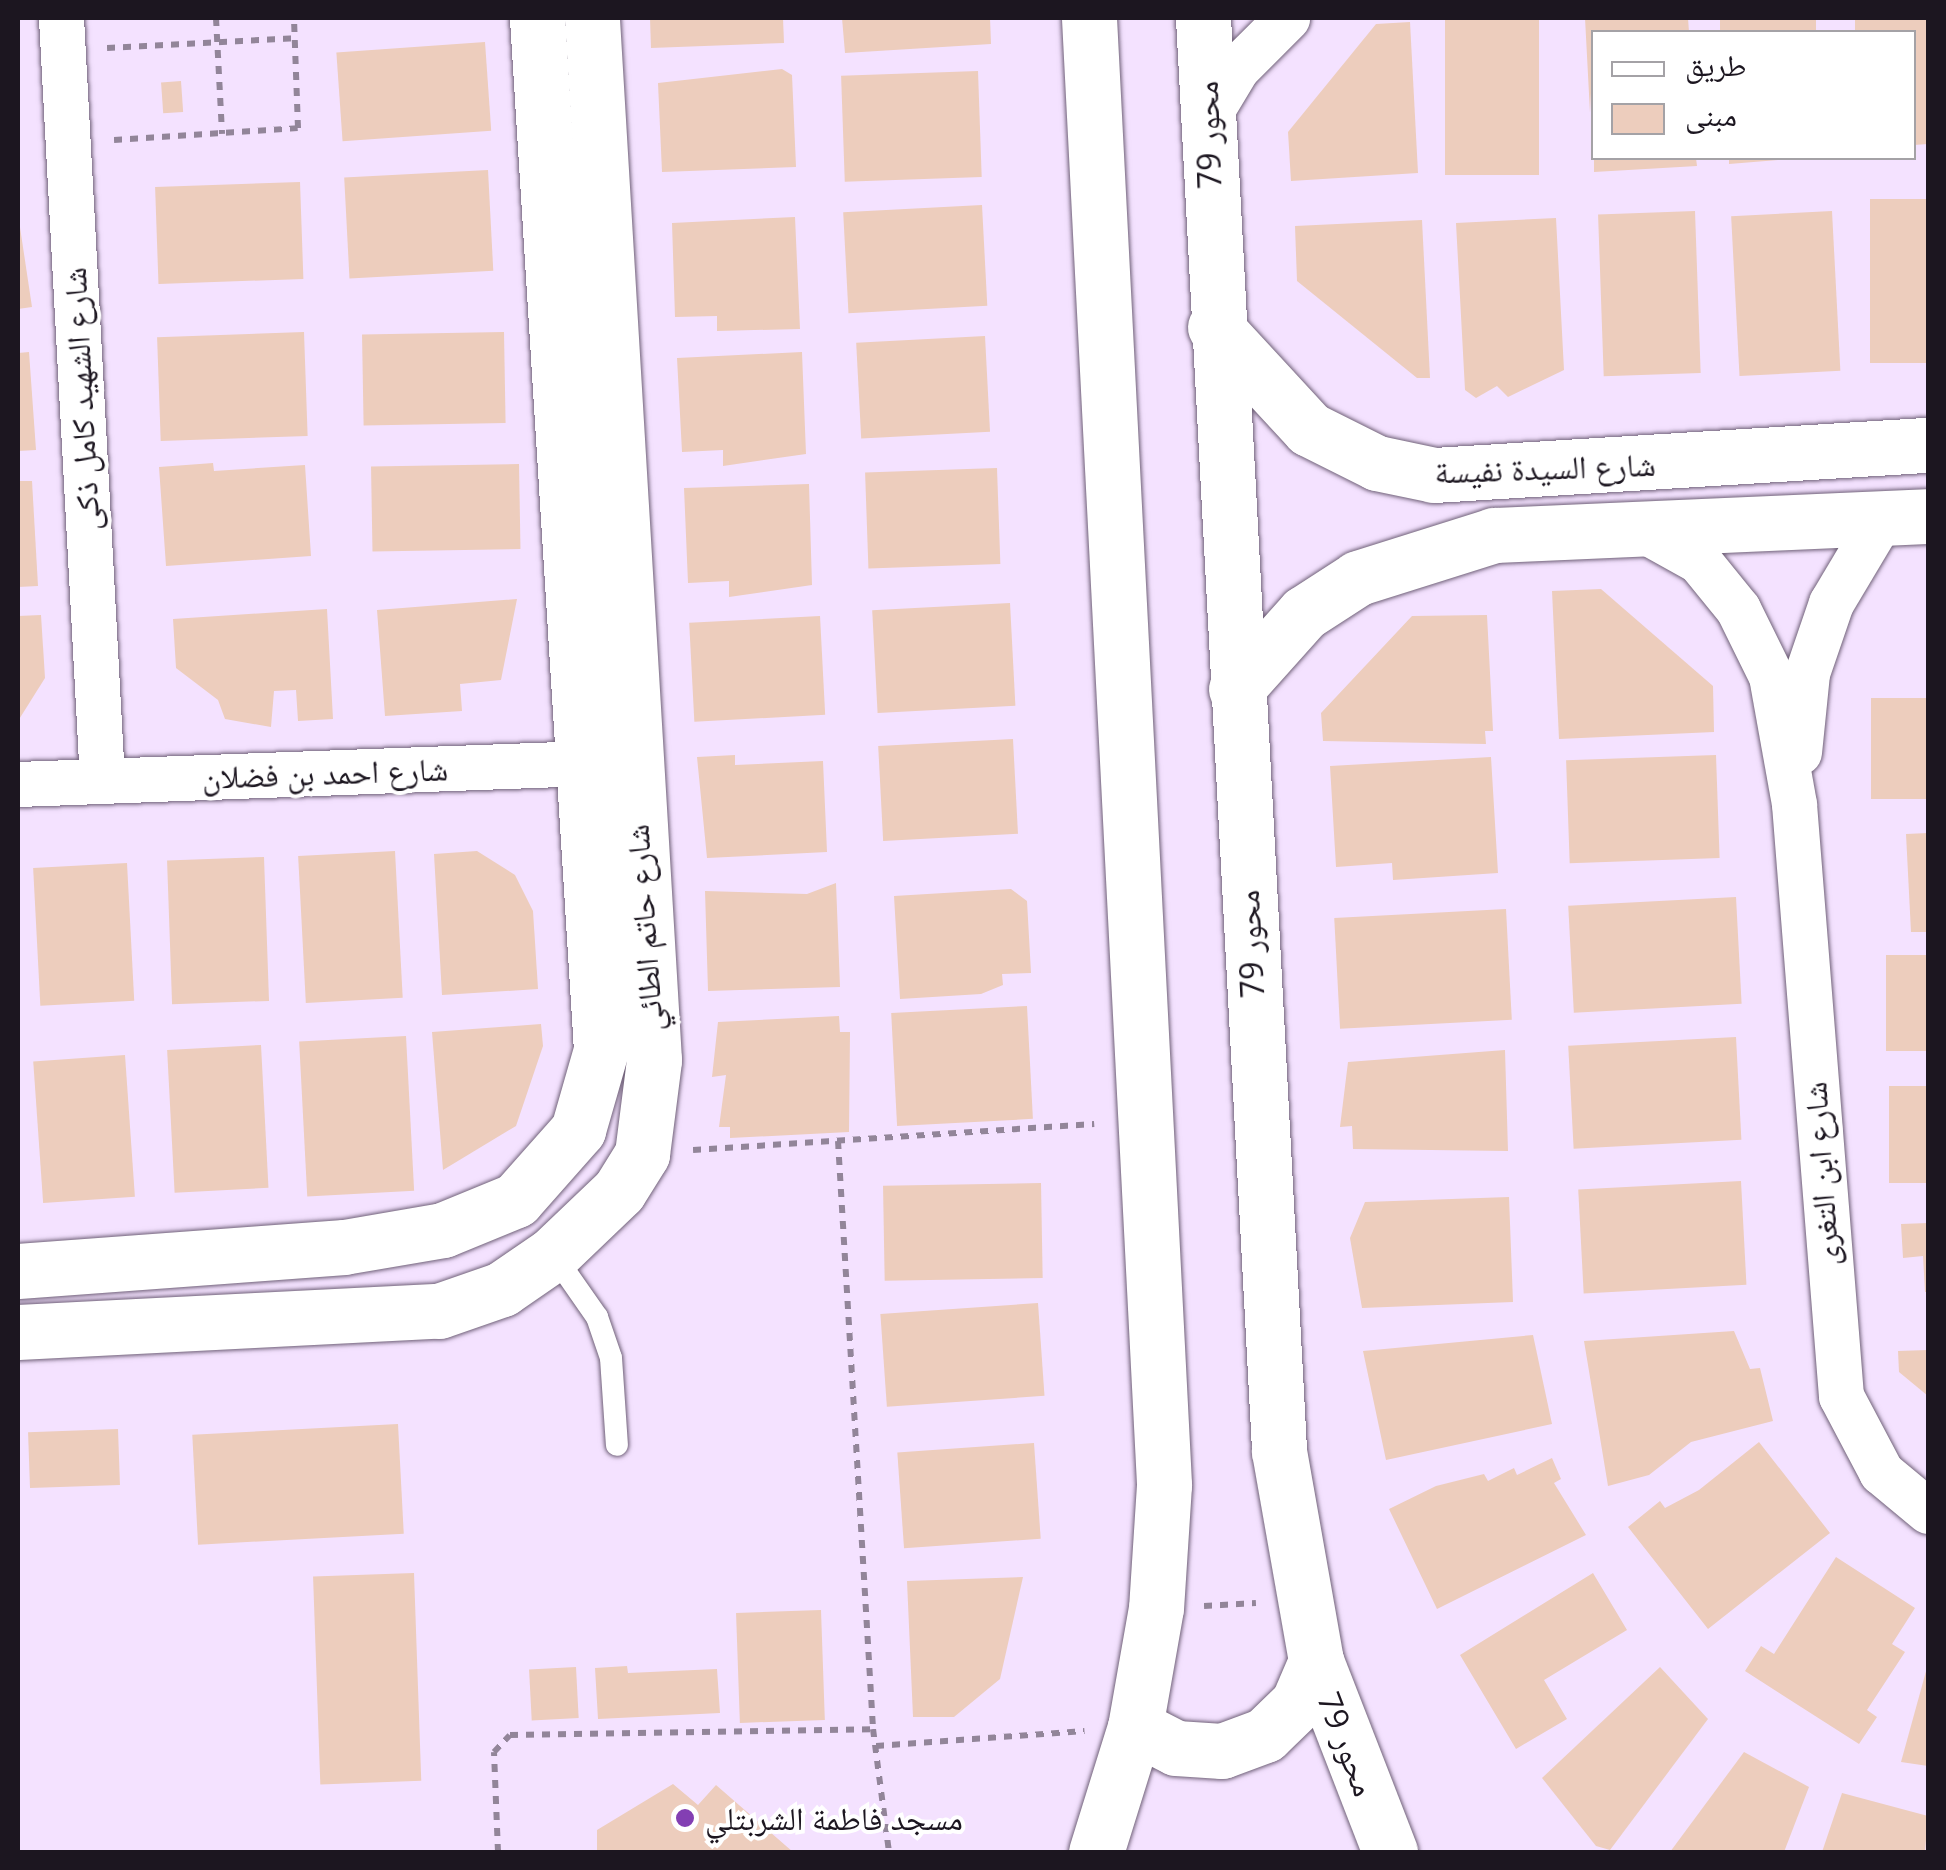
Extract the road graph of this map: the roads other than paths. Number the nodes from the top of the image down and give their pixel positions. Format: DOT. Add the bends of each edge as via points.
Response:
graph roads {
  1 [pos="536,18"];
  2 [pos="592,18"];
  3 [pos="1089,18"];
  4 [pos="1203,18"];
  5 [pos="1287,18"];
  6 [pos="62,34"];
  7 [pos="1207,118"];
  8 [pos="1215,327"];
  9 [pos="1928,445"];
  10 [pos="1491,476"];
  11 [pos="1905,518"];
  12 [pos="1638,527"];
  13 [pos="1494,535"];
  14 [pos="1236,690"];
  15 [pos="608,762"];
  16 [pos="102,781"];
  17 [pos="18,784"];
  18 [pos="1794,804"];
  19 [pos="553,1254"];
  20 [pos="18,1271"];
  21 [pos="18,1332"];
  22 [pos="617,1445"];
  23 [pos="1928,1512"];
  24 [pos="1316,1660"];
  25 [pos="1135,1727"];
  26 [pos="1096,1852"];
  27 [pos="1390,1852"];
  1 -- 15 [label="street, شارع حاتم الطائي"];
  2 -- 15 [label="street, شارع حاتم الطائي"];
  3 -- 25 [label="street" via="1162,1422 1156,1608"];
  4 -- 7 [label="street, محور 79"];
  5 -- 7 [label="street" via="1237,68"];
  6 -- 16 [label="street, شارع الشهيد كامل ذكى"];
  7 -- 8 [label="street, محور 79"];
  8 -- 10 [label="street, شارع السيدة نفيسة" via="1270,393 1342,448 1434,475"];
  8 -- 14 [label="street, محور 79"];
  9 -- 10 [label="street, شارع السيدة نفيسة"];
  10 -- 13 [label="street"];
  11 -- 12 [label="street, شارع السيدة نفيسة"];
  11 -- 18 [label="street, شارع ابن التغرى" via="1831,603 1807,673"];
  12 -- 13 [label="street, شارع السيدة نفيسة"];
  12 -- 18 [label="street, شارع ابن التغرى" via="1699,560 1738,610 1771,676"];
  13 -- 14 [label="street, شارع السيدة نفيسة" via="1358,578 1304,613"];
  14 -- 24 [label="street, محور 79" via="1280,1451"];
  15 -- 16 [label="street, شارع احمد بن فضلان"];
  15 -- 19 [label="street, شارع حاتم الطائي" via="654,1060 642,1154 619,1190"];
  15 -- 20 [label="street, شارع حاتم الطائي" via="601,1050 578,1130 516,1200 443,1230 344,1247"];
  16 -- 17 [label="street, شارع احمد بن فضلان"];
  18 -- 23 [label="street, شارع ابن التغرى" via="1841,1396 1881,1472"];
  19 -- 21 [label="street, شارع حاتم الطائي" via="502,1288 439,1311"];
  19 -- 22 [label="lane" via="597,1317 611,1358"];
  24 -- 25 [label="street" via="1287,1714 1265,1735 1222,1752 1176,1748"];
  24 -- 27 [label="street, محور 79"];
  25 -- 26 [label="street"];
}
